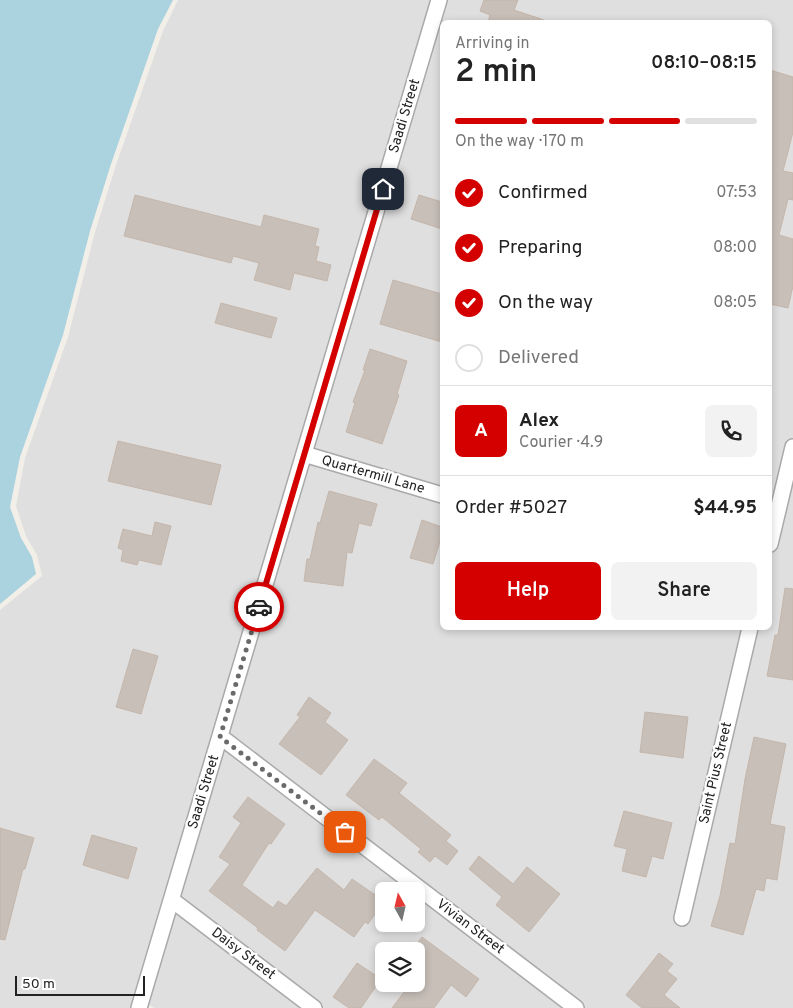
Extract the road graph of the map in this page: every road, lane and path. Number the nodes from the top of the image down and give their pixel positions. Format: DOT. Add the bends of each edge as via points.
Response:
graph roads {
  1 [pos="439,0"];
  2 [pos="793,447"];
  3 [pos="304,454"];
  4 [pos="440,494"];
  5 [pos="772,536"];
  6 [pos="750,630"];
  7 [pos="220,737"];
  8 [pos="172,900"];
  9 [pos="682,918"];
  10 [pos="139,1008"];
  11 [pos="314,1008"];
  12 [pos="576,1008"];
  1 -- 3 [label="street, Saadi Street"];
  2 -- 5 [label="street"];
  3 -- 4 [label="street, Quartermill Lane"];
  3 -- 7 [label="street, Saadi Street"];
  6 -- 9 [label="street, Saint Pius Street"];
  7 -- 8 [label="street, Saadi Street"];
  7 -- 12 [label="street, Vivian Street"];
  8 -- 10 [label="street, Saadi Street"];
  8 -- 11 [label="street, Daisy Street"];
}
